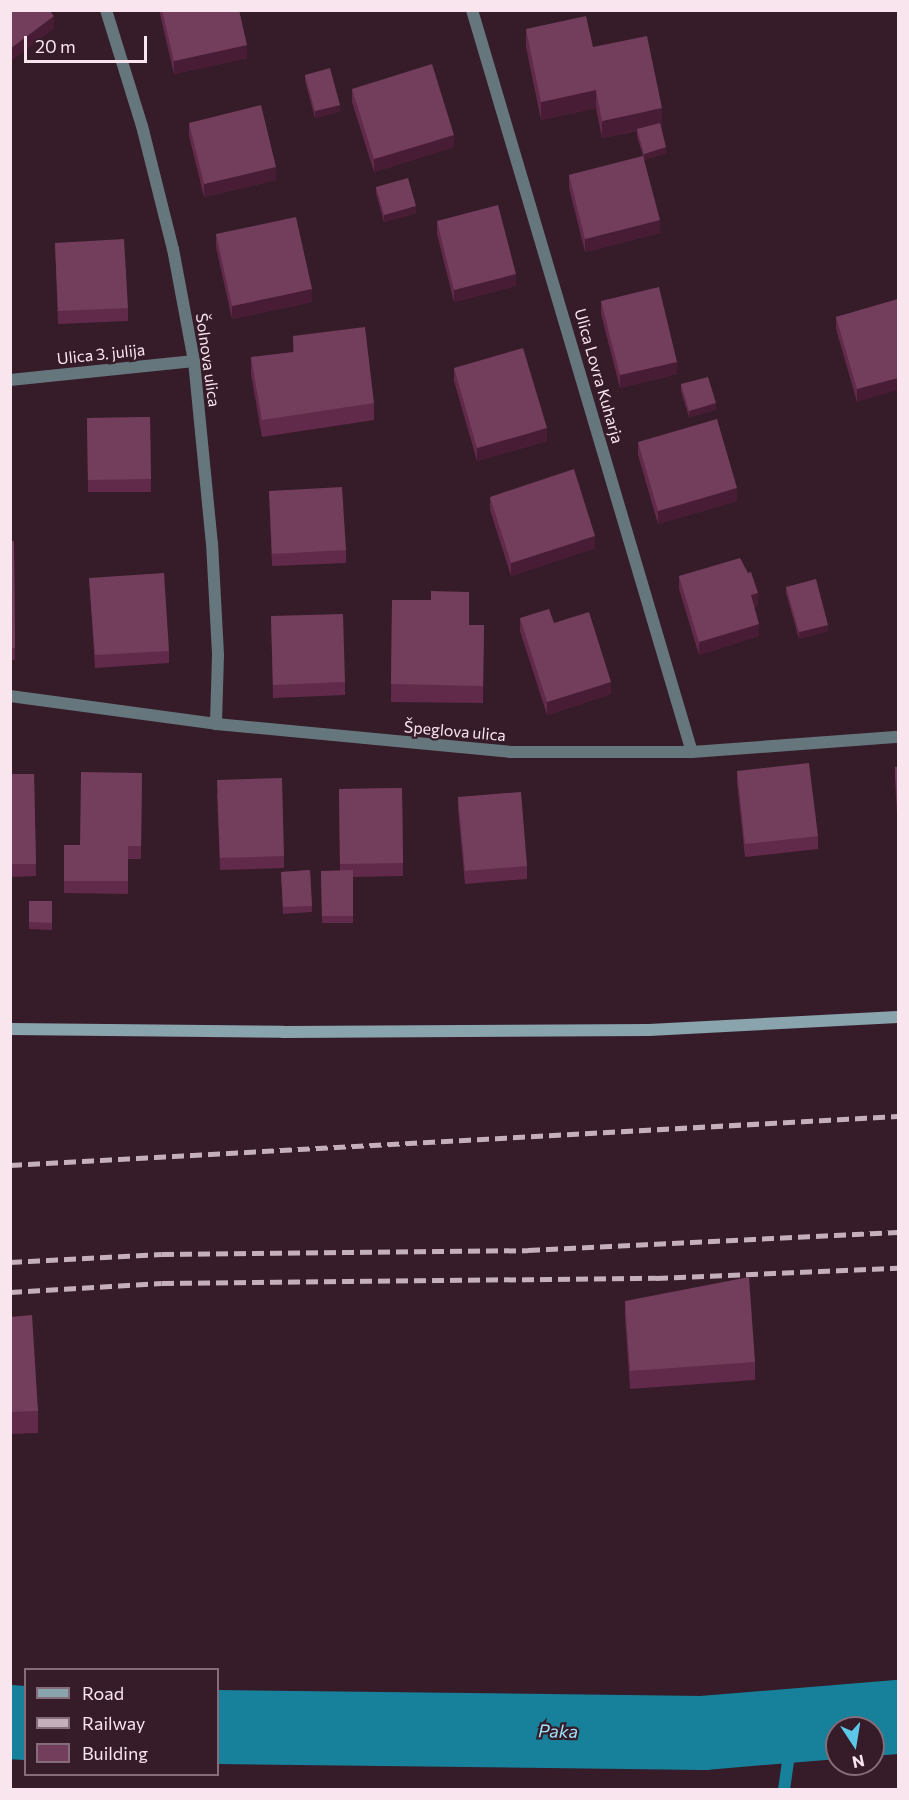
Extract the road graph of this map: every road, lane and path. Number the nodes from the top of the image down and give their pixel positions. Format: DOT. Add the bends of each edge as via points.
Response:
graph roads {
  1 [pos="106,10"];
  2 [pos="472,10"];
  3 [pos="194,361"];
  4 [pos="10,380"];
  5 [pos="10,696"];
  6 [pos="216,724"];
  7 [pos="898,737"];
  8 [pos="692,752"];
  9 [pos="898,1017"];
  10 [pos="10,1029"];
  1 -- 3 [label="street, Šolnova ulica" via="142,126 173,249"];
  2 -- 8 [label="street, Ulica Lovra Kuharja"];
  3 -- 4 [label="street, Ulica 3. julija"];
  3 -- 6 [label="street, Šolnova ulica" via="212,543 218,655"];
  5 -- 6 [label="street, Špeglova ulica"];
  6 -- 8 [label="street, Špeglova ulica" via="510,752"];
  7 -- 8 [label="street, Špeglova ulica"];
  9 -- 10 [label="main road" via="649,1030"];
}
